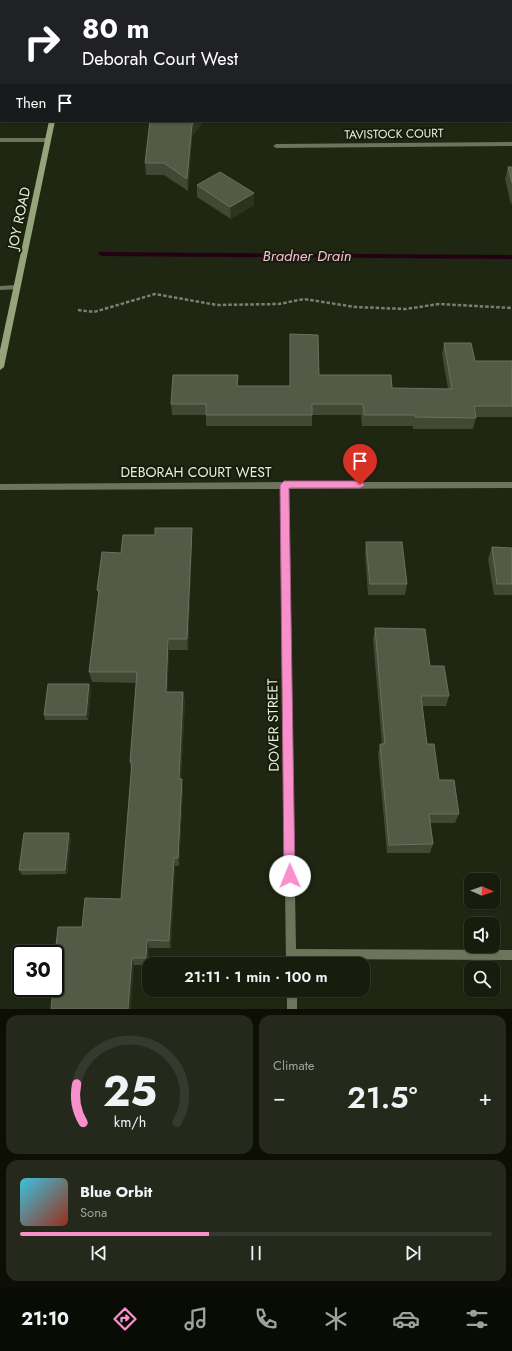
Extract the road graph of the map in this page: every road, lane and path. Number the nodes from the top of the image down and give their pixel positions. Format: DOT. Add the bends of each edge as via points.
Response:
graph roads {
  1 [pos="52,122"];
  2 [pos="0,140"];
  3 [pos="48,140"];
  4 [pos="512,144"];
  5 [pos="276,146"];
  6 [pos="17,287"];
  7 [pos="0,288"];
  8 [pos="512,308"];
  9 [pos="78,310"];
  10 [pos="0,367"];
  11 [pos="284,485"];
  12 [pos="512,485"];
  13 [pos="0,487"];
  14 [pos="512,955"];
  15 [pos="291,957"];
  16 [pos="370,958"];
  17 [pos="292,997"];
  18 [pos="292,1009"];
  1 -- 3 [label="street, JOY ROAD"];
  2 -- 3 [label="street"];
  3 -- 6 [label="street, JOY ROAD"];
  4 -- 5 [label="street, TAVISTOCK COURT"];
  6 -- 7 [label="street"];
  6 -- 10 [label="street, JOY ROAD"];
  8 -- 9 [label="path" via="439,304 406,309 355,307 304,299 279,304 217,305 155,294 94,312"];
  11 -- 12 [label="street, DEBORAH COURT WEST"];
  11 -- 13 [label="street, DEBORAH COURT WEST"];
  11 -- 15 [label="street, DOVER STREET"];
  14 -- 16 [label="street"];
  17 -- 18 [label="street"];
}
